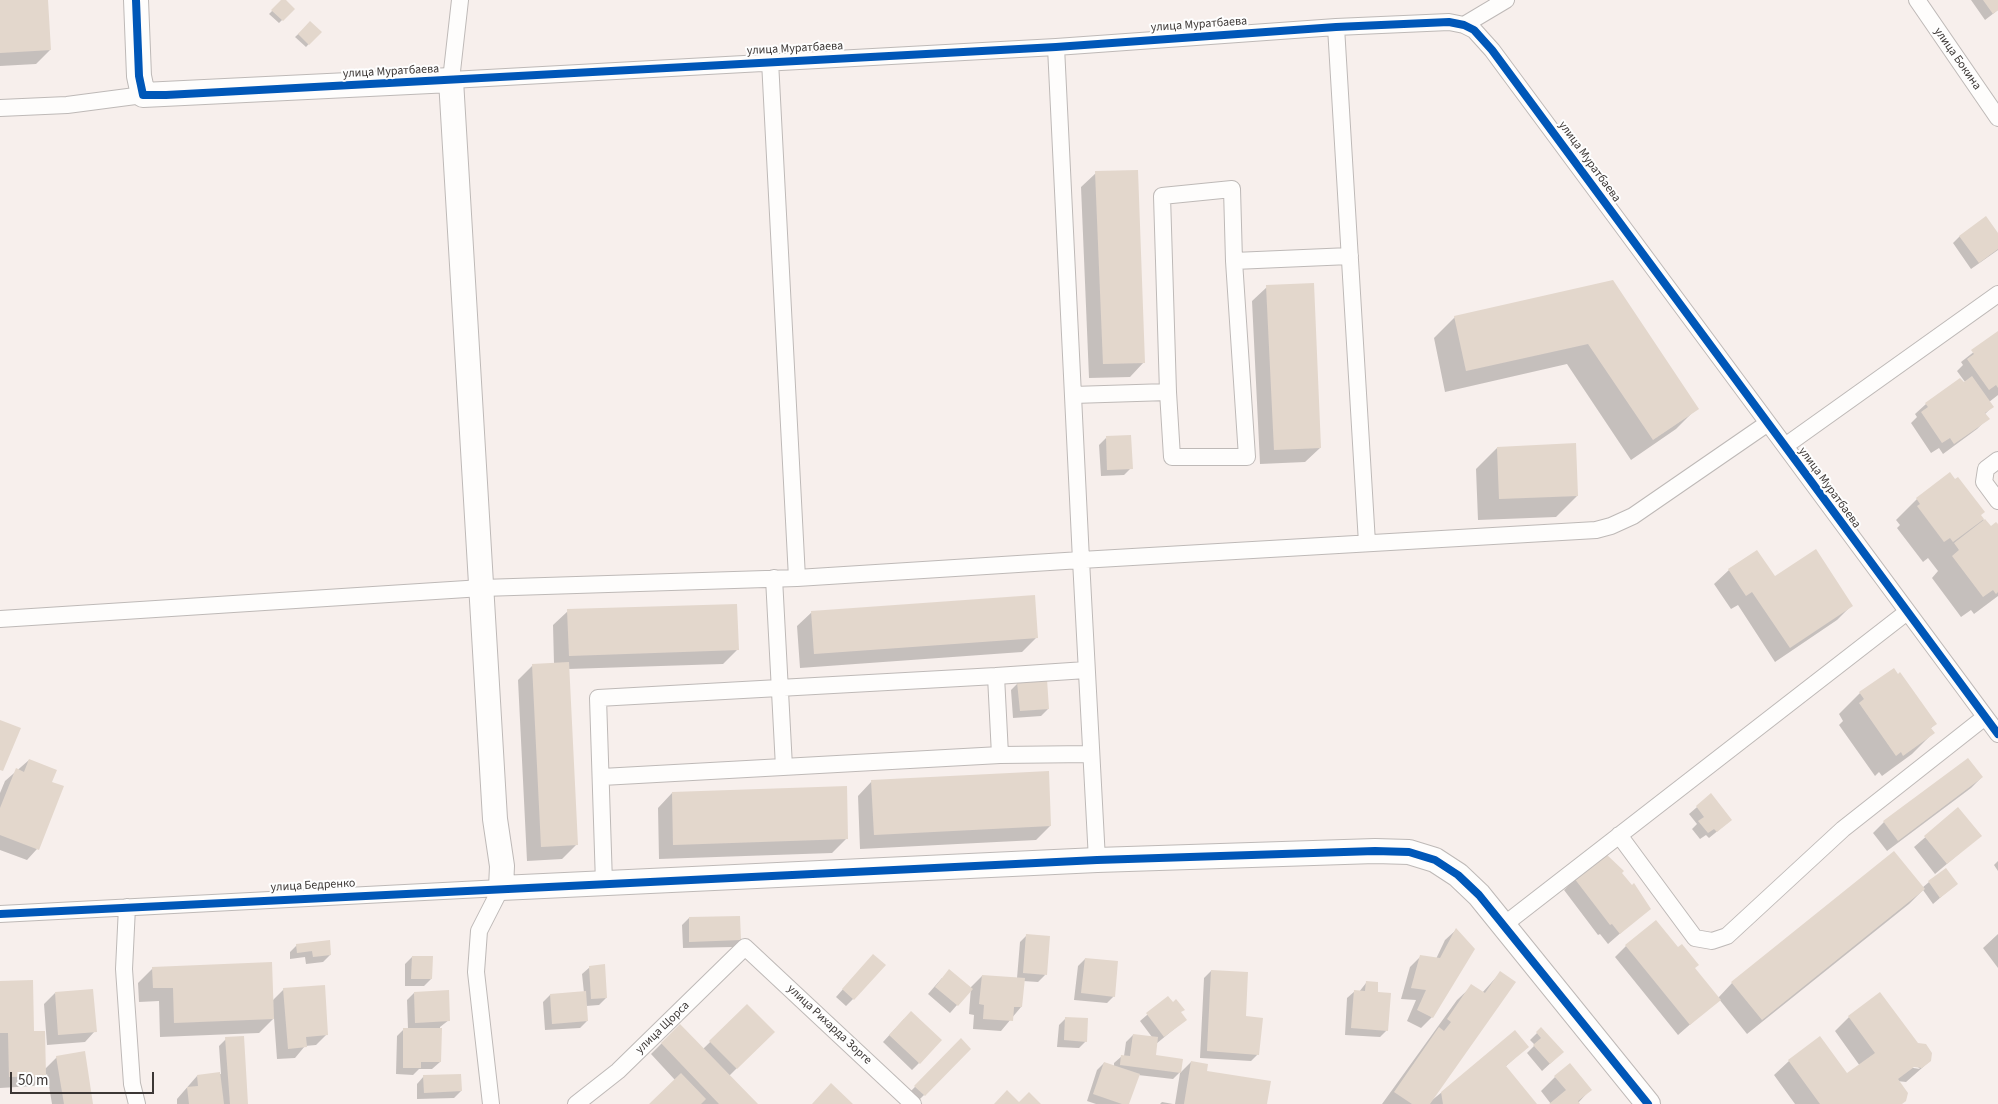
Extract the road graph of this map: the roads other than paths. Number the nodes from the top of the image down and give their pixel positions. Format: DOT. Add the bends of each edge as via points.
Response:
graph roads {
  1 [pos="136,0"];
  2 [pos="460,0"];
  3 [pos="1506,0"];
  4 [pos="1917,0"];
  5 [pos="1464,25"];
  6 [pos="1336,27"];
  7 [pos="1056,47"];
  8 [pos="770,61"];
  9 [pos="451,80"];
  10 [pos="143,94"];
  11 [pos="0,108"];
  12 [pos="1998,118"];
  13 [pos="1350,256"];
  14 [pos="1234,261"];
  15 [pos="1998,294"];
  16 [pos="1168,392"];
  17 [pos="1073,395"];
  18 [pos="1768,423"];
  19 [pos="1785,446"];
  20 [pos="1998,460"];
  21 [pos="1998,501"];
  22 [pos="1367,543"];
  23 [pos="1080,560"];
  24 [pos="774,578"];
  25 [pos="797,578"];
  26 [pos="482,588"];
  27 [pos="1907,612"];
  28 [pos="0,620"];
  29 [pos="1086,670"];
  30 [pos="996,676"];
  31 [pos="780,688"];
  32 [pos="1985,717"];
  33 [pos="1998,734"];
  34 [pos="1091,754"];
  35 [pos="1000,755"];
  36 [pos="784,767"];
  37 [pos="602,777"];
  38 [pos="1619,834"];
  39 [pos="1097,860"];
  40 [pos="604,883"];
  41 [pos="501,888"];
  42 [pos="127,907"];
  43 [pos="0,914"];
  44 [pos="1505,924"];
  45 [pos="745,946"];
  46 [pos="137,1104"];
  47 [pos="491,1104"];
  48 [pos="576,1104"];
  49 [pos="913,1104"];
  50 [pos="1648,1104"];
  1 -- 10 [label="street" via="139,76"];
  2 -- 9 [label="street"];
  3 -- 5 [label="street"];
  4 -- 12 [label="street, улица Бокина"];
  5 -- 6 [label="street, улица Муратбаева" via="1449,22"];
  5 -- 18 [label="street, улица Муратбаева" via="1474,30 1492,50"];
  6 -- 7 [label="street, улица Муратбаева"];
  6 -- 13 [label="street"];
  7 -- 8 [label="street, улица Муратбаева"];
  7 -- 17 [label="street"];
  8 -- 9 [label="street, улица Муратбаева"];
  8 -- 25 [label="street"];
  9 -- 10 [label="street, улица Муратбаева"];
  9 -- 26 [label="street"];
  10 -- 11 [label="street" via="67,106"];
  13 -- 14 [label="street"];
  13 -- 22 [label="street"];
  14 -- 16 [label="street" via="1247,457 1172,457"];
  14 -- 16 [label="street" via="1232,190 1162,196"];
  15 -- 19 [label="street"];
  16 -- 17 [label="street"];
  17 -- 23 [label="street"];
  18 -- 19 [label="street, улица Муратбаева"];
  18 -- 22 [label="street" via="1633,516 1605,528"];
  19 -- 27 [label="street, улица Муратбаева"];
  20 -- 21 [label="street" via="1986,470 1984,482"];
  22 -- 23 [label="street"];
  23 -- 25 [label="street"];
  23 -- 29 [label="street"];
  24 -- 25 [label="street"];
  24 -- 26 [label="street"];
  24 -- 31 [label="street"];
  26 -- 28 [label="street"];
  26 -- 41 [label="street"];
  27 -- 32 [label="street, улица Муратбаева"];
  27 -- 38 [label="street"];
  29 -- 30 [label="street"];
  29 -- 34 [label="street"];
  30 -- 31 [label="street"];
  30 -- 35 [label="street"];
  31 -- 36 [label="street"];
  31 -- 37 [label="street" via="598,698"];
  32 -- 33 [label="street, улица Муратбаева"];
  32 -- 38 [label="street" via="1844,829 1727,936 1712,940 1694,938"];
  34 -- 35 [label="street"];
  34 -- 39 [label="street"];
  35 -- 36 [label="street"];
  36 -- 37 [label="street"];
  37 -- 40 [label="street"];
  38 -- 44 [label="street"];
  39 -- 40 [label="street"];
  39 -- 44 [label="street" via="1409,852 1435,860 1458,875"];
  40 -- 41 [label="street"];
  41 -- 42 [label="street, улица Бедренко"];
  41 -- 47 [label="street" via="479,931 476,972"];
  42 -- 43 [label="street, улица Бедренко"];
  42 -- 46 [label="street" via="124,968 132,1084"];
  44 -- 50 [label="street"];
  45 -- 48 [label="street, улица Щорса" via="618,1071"];
  45 -- 49 [label="street, улица Рихарда Зорге"];
}
